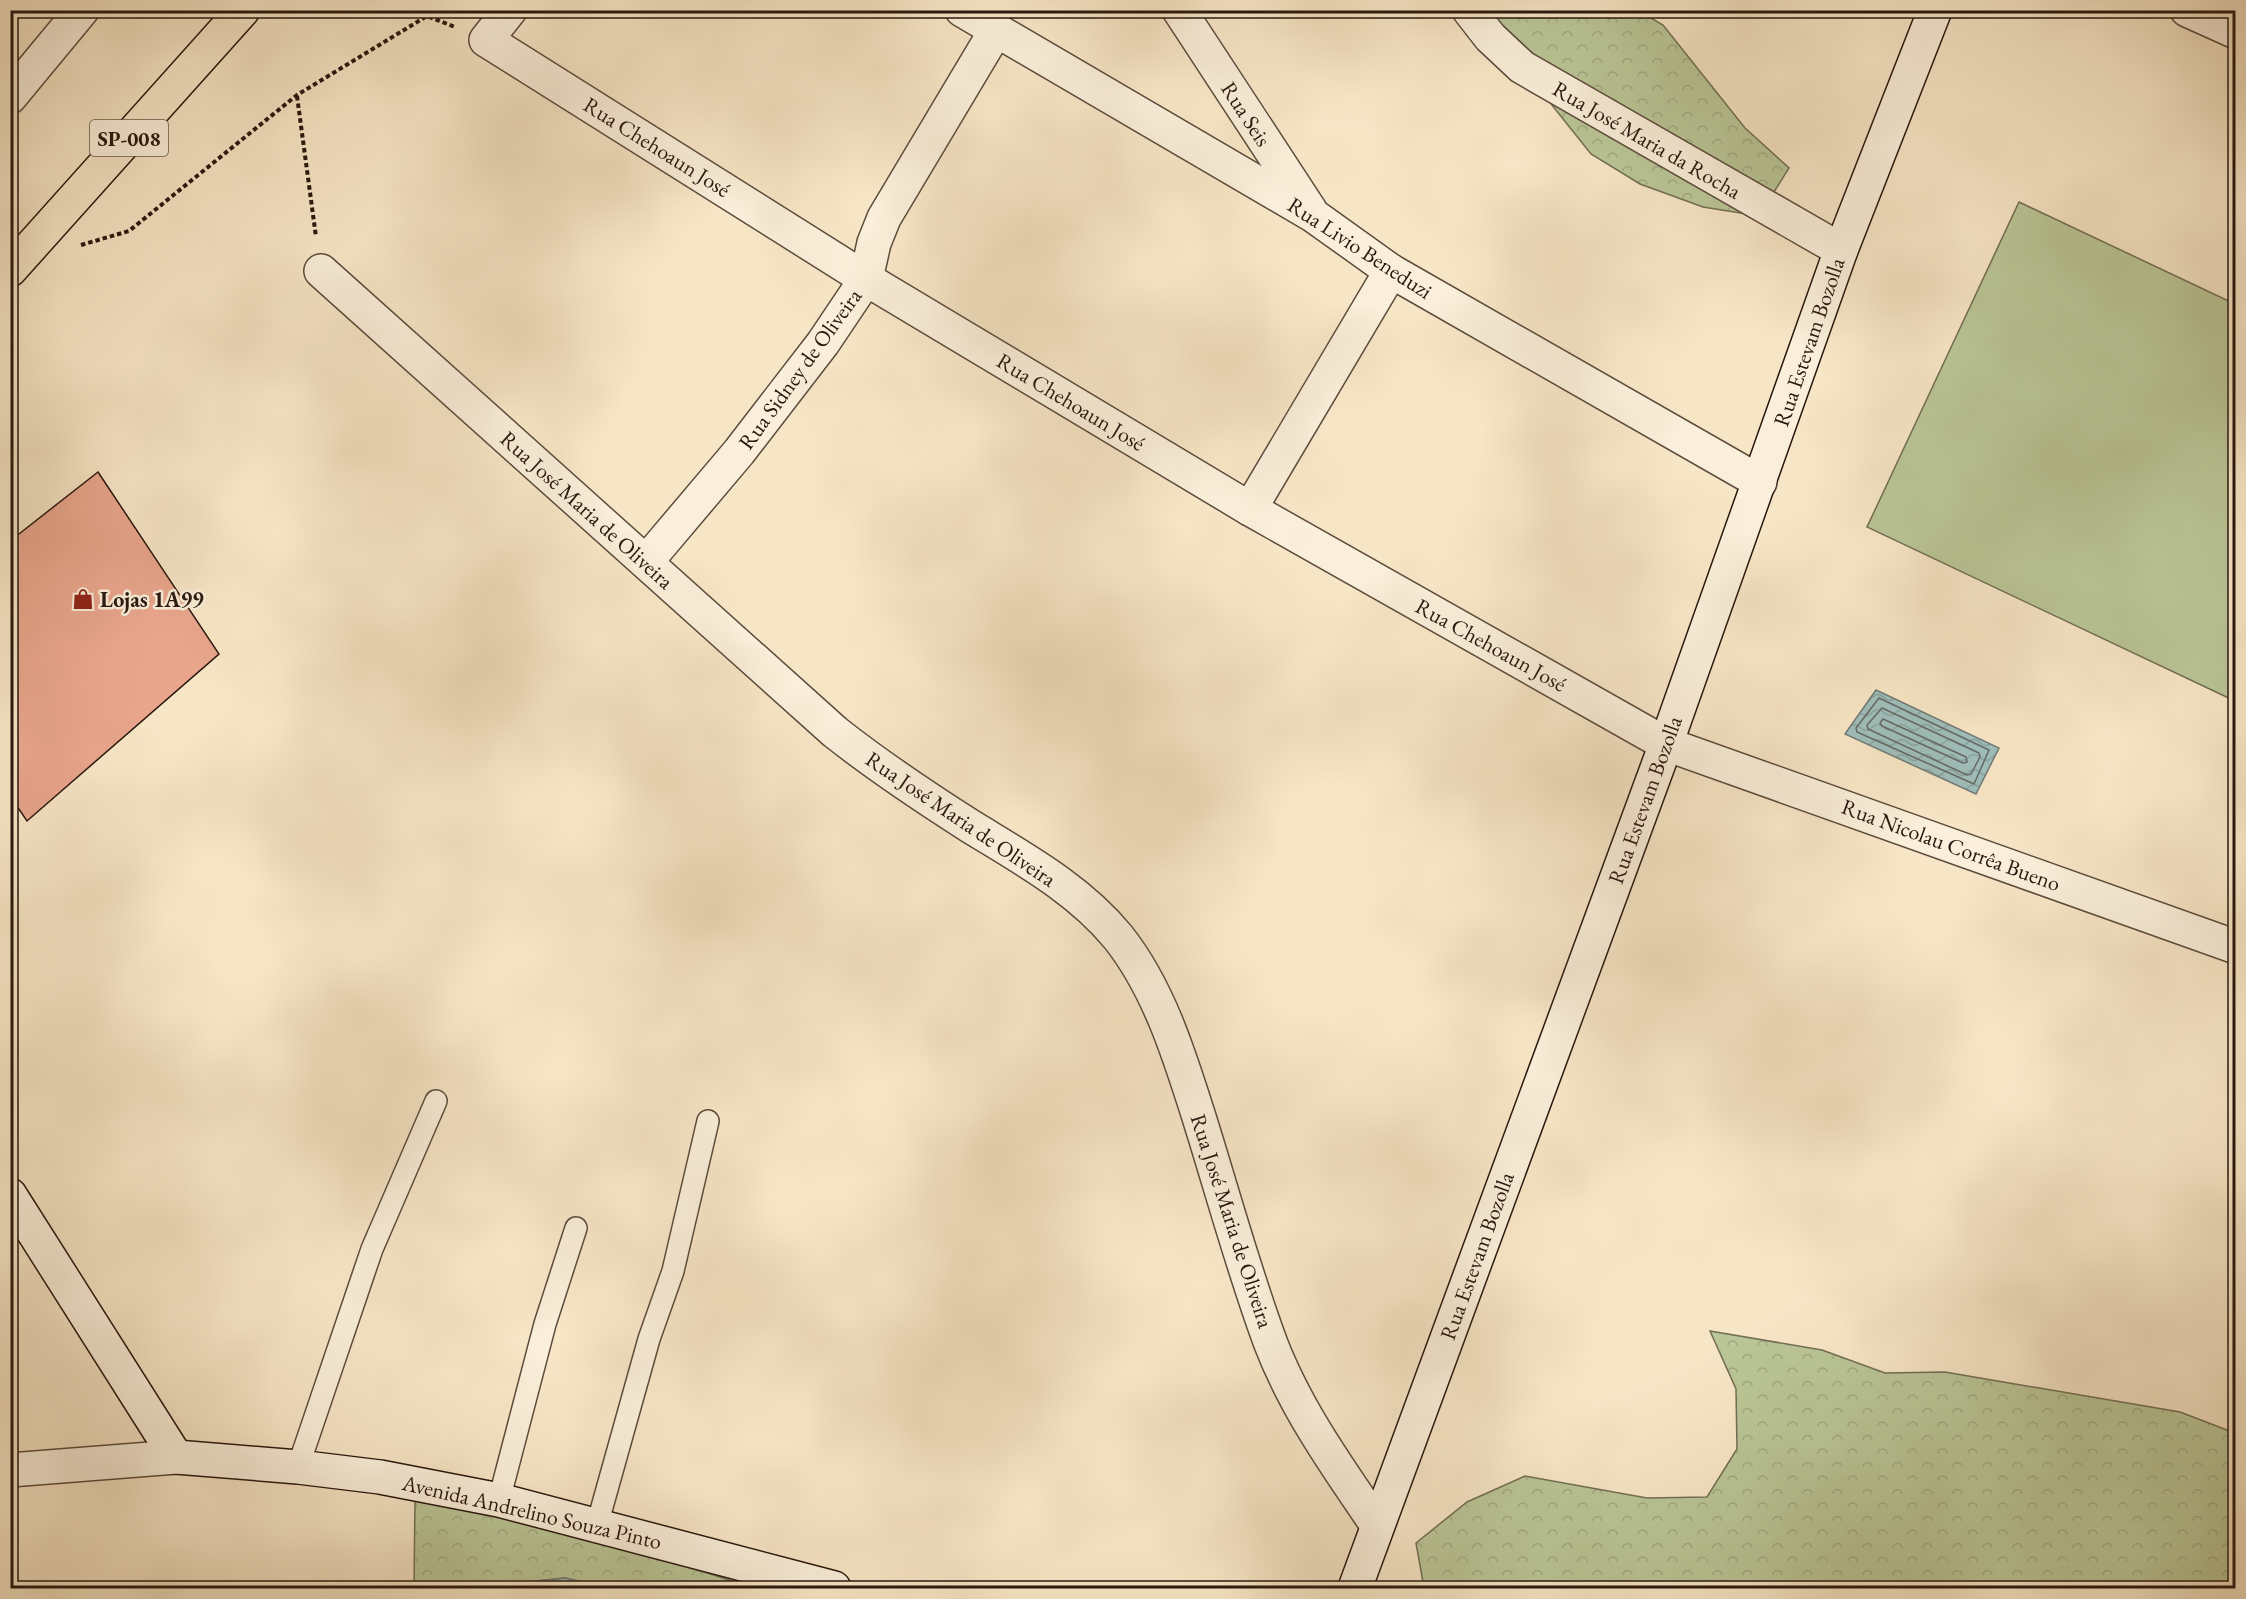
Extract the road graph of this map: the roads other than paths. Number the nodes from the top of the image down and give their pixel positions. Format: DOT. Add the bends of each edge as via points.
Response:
graph roads {
  1 [pos="82,10"];
  2 [pos="243,10"];
  3 [pos="510,10"];
  4 [pos="962,10"];
  5 [pos="1179,10"];
  6 [pos="1468,10"];
  7 [pos="1935,10"];
  8 [pos="2187,10"];
  9 [pos="994,32"];
  10 [pos="2235,32"];
  11 [pos="10,97"];
  12 [pos="1314,216"];
  13 [pos="1841,250"];
  14 [pos="12,269"];
  15 [pos="321,271"];
  16 [pos="1391,271"];
  17 [pos="866,279"];
  18 [pos="1760,482"];
  19 [pos="1250,509"];
  20 [pos="646,562"];
  21 [pos="1666,744"];
  22 [pos="2235,947"];
  23 [pos="436,1101"];
  24 [pos="708,1121"];
  25 [pos="10,1195"];
  26 [pos="576,1228"];
  27 [pos="176,1457"];
  28 [pos="298,1467"];
  29 [pos="10,1470"];
  30 [pos="499,1500"];
  31 [pos="597,1525"];
  32 [pos="1377,1525"];
  33 [pos="834,1588"];
  34 [pos="1355,1588"];
  1 -- 11 [label="street"];
  2 -- 14 [label="main road, SP-008"];
  3 -- 17 [label="street, Rua Chehoaun José" via="486,40"];
  4 -- 9 [label="street, Rua Livio Beneduzi"];
  5 -- 12 [label="street, Rua Seis"];
  6 -- 13 [label="street, Rua José Maria da Rocha" via="1490,38 1522,67"];
  7 -- 13 [label="street, Rua Estevam Bozolla"];
  8 -- 10 [label="street"];
  9 -- 12 [label="street, Rua Livio Beneduzi"];
  9 -- 17 [label="street, Rua Sidney de Oliveira" via="884,218"];
  12 -- 16 [label="street, Rua Livio Beneduzi"];
  13 -- 18 [label="street, Rua Estevam Bozolla"];
  15 -- 20 [label="street, Rua José Maria de Oliveira"];
  16 -- 18 [label="street, Rua Livio Beneduzi"];
  16 -- 19 [label="street"];
  17 -- 19 [label="street, Rua Chehoaun José"];
  17 -- 20 [label="street, Rua Sidney de Oliveira" via="824,343 747,443"];
  18 -- 21 [label="street, Rua Estevam Bozolla"];
  19 -- 21 [label="street, Rua Chehoaun José"];
  20 -- 32 [label="street, Rua José Maria de Oliveira" via="835,732 910,788 1062,886 1118,938 1143,977 1181,1062 1271,1344 1337,1468"];
  21 -- 22 [label="street, Rua Nicolau Corrêa Bueno"];
  21 -- 32 [label="street, Rua Estevam Bozolla"];
  23 -- 28 [label="lane" via="372,1249"];
  24 -- 31 [label="lane" via="674,1271 649,1339"];
  25 -- 27 [label="street"];
  26 -- 30 [label="lane" via="545,1324"];
  27 -- 28 [label="street, Avenida Andrelino Souza Pinto"];
  27 -- 29 [label="street, Avenida Andrelino Souza Pinto"];
  28 -- 30 [label="street, Avenida Andrelino Souza Pinto" via="380,1477"];
  30 -- 31 [label="street, Avenida Andrelino Souza Pinto"];
  31 -- 33 [label="street, Avenida Andrelino Souza Pinto"];
  32 -- 34 [label="street, Rua Estevam Bozolla"];
}
